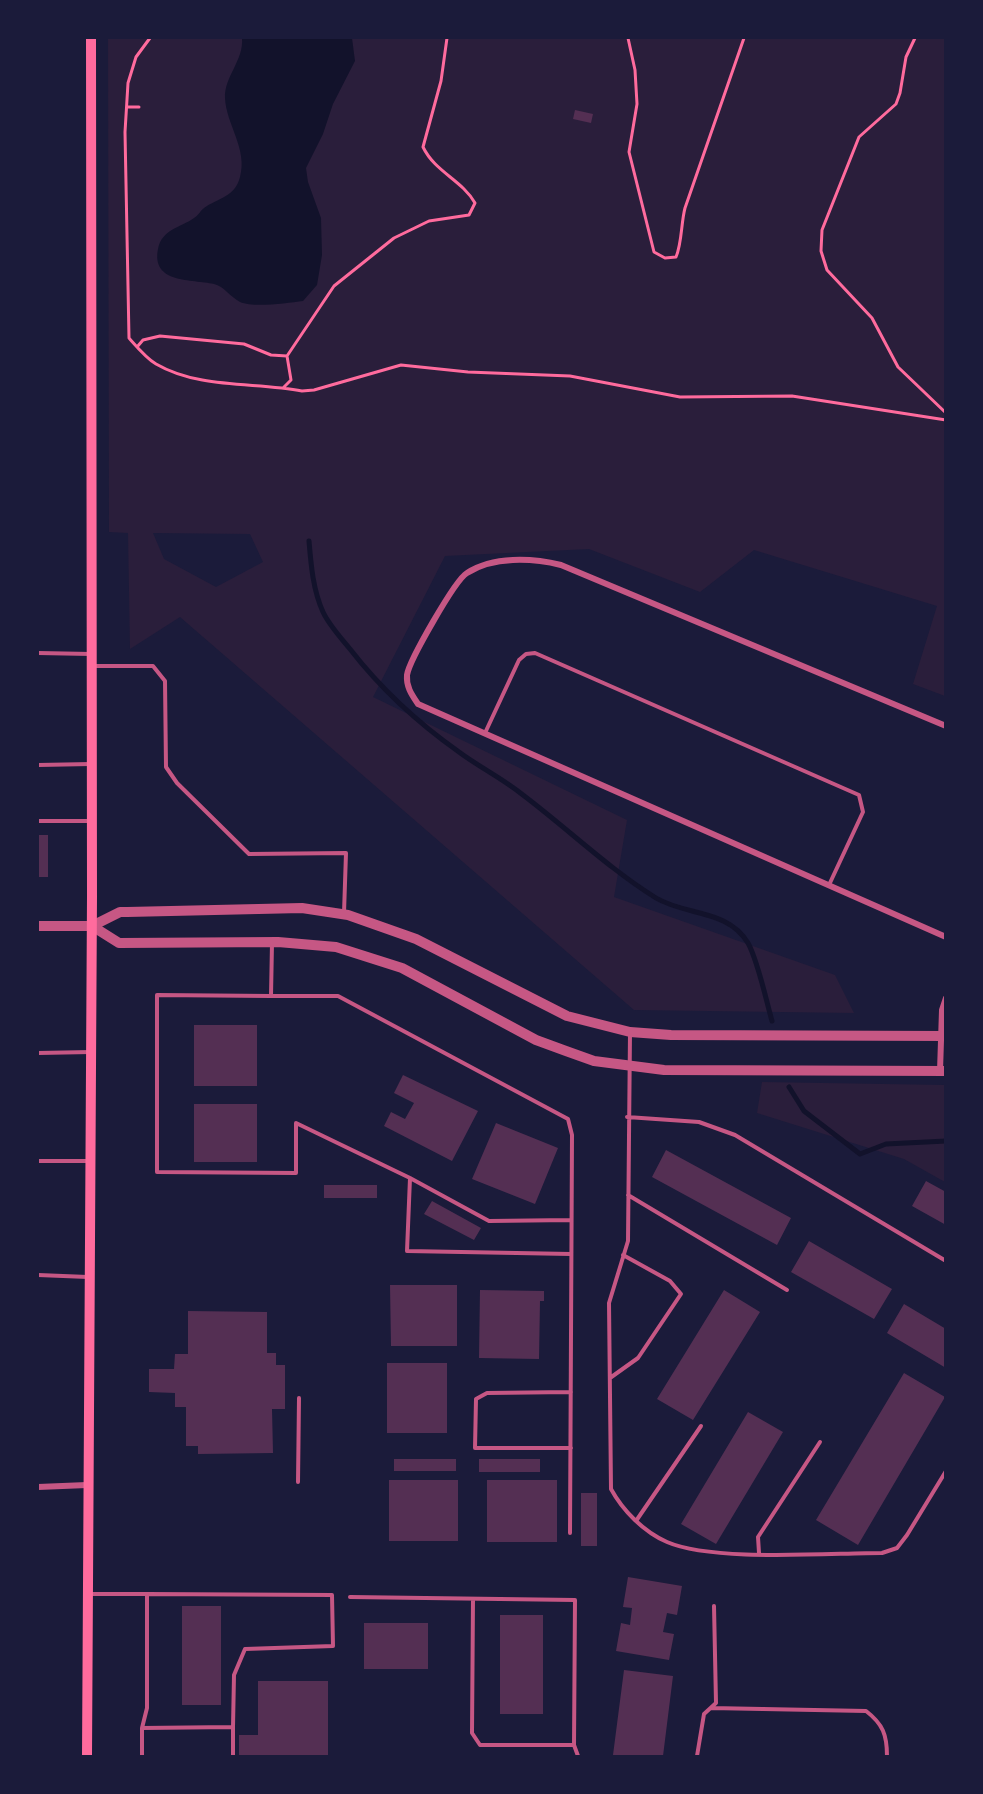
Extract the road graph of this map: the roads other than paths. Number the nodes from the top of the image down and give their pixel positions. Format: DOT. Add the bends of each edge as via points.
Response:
graph roads {
  1 [pos="91,38"];
  2 [pos="38,653"];
  3 [pos="92,654"];
  4 [pos="92,666"];
  5 [pos="945,726"];
  6 [pos="485,734"];
  7 [pos="92,764"];
  8 [pos="38,765"];
  9 [pos="38,821"];
  10 [pos="92,821"];
  11 [pos="829,885"];
  12 [pos="344,915"];
  13 [pos="38,926"];
  14 [pos="92,926"];
  15 [pos="945,937"];
  16 [pos="272,942"];
  17 [pos="271,996"];
  18 [pos="945,998"];
  19 [pos="630,1032"];
  20 [pos="943,1036"];
  21 [pos="91,1052"];
  22 [pos="38,1053"];
  23 [pos="628,1067"];
  24 [pos="943,1071"];
  25 [pos="627,1117"];
  26 [pos="38,1161"];
  27 [pos="91,1161"];
  28 [pos="410,1178"];
  29 [pos="628,1195"];
  30 [pos="571,1220"];
  31 [pos="571,1254"];
  32 [pos="623,1255"];
  33 [pos="945,1261"];
  34 [pos="38,1275"];
  35 [pos="89,1277"];
  36 [pos="787,1290"];
  37 [pos="610,1379"];
  38 [pos="571,1392"];
  39 [pos="299,1398"];
  40 [pos="701,1426"];
  41 [pos="820,1442"];
  42 [pos="571,1448"];
  43 [pos="945,1471"];
  44 [pos="298,1482"];
  45 [pos="87,1485"];
  46 [pos="38,1487"];
  47 [pos="636,1521"];
  48 [pos="570,1533"];
  49 [pos="759,1553"];
  50 [pos="87,1594"];
  51 [pos="147,1594"];
  52 [pos="350,1597"];
  53 [pos="473,1599"];
  54 [pos="714,1606"];
  55 [pos="711,1708"];
  56 [pos="233,1727"];
  57 [pos="142,1728"];
  58 [pos="574,1745"];
  59 [pos="87,1756"];
  60 [pos="142,1756"];
  61 [pos="233,1756"];
  62 [pos="578,1756"];
  63 [pos="697,1756"];
  64 [pos="887,1756"];
  1 -- 3 [label="main road"];
  2 -- 3 [label="lane"];
  3 -- 4 [label="main road"];
  4 -- 7 [label="main road"];
  4 -- 12 [label="lane" via="153,666 165,681 166,767 177,783 249,854 346,853"];
  5 -- 6 [label="street" via="561,565 537,559 492,563 466,573 450,591 407,674 408,691 418,704"];
  6 -- 11 [label="street"];
  6 -- 11 [label="lane" via="519,660 535,653 859,795 863,812"];
  7 -- 8 [label="lane"];
  7 -- 10 [label="main road"];
  9 -- 10 [label="lane"];
  10 -- 14 [label="main road"];
  11 -- 15 [label="street"];
  12 -- 14 [label="street" via="302,908 120,912"];
  12 -- 19 [label="street" via="416,939 567,1016"];
  13 -- 14 [label="street"];
  14 -- 16 [label="street" via="119,943"];
  14 -- 21 [label="main road"];
  16 -- 17 [label="lane"];
  16 -- 23 [label="street" via="318,944 364,954 402,968 536,1040 594,1061"];
  17 -- 28 [label="lane" via="157,995 157,1172 296,1173 296,1122"];
  17 -- 30 [label="lane" via="338,996 568,1119 572,1135"];
  18 -- 20 [label="street"];
  19 -- 20 [label="street"];
  19 -- 23 [label="lane"];
  20 -- 24 [label="street"];
  21 -- 22 [label="lane"];
  21 -- 27 [label="main road"];
  23 -- 24 [label="street" via="676,1071"];
  23 -- 25 [label="lane"];
  25 -- 29 [label="lane"];
  25 -- 33 [label="lane" via="699,1122 735,1136"];
  26 -- 27 [label="lane"];
  27 -- 35 [label="main road"];
  28 -- 30 [label="lane" via="489,1221"];
  28 -- 31 [label="lane" via="407,1251"];
  29 -- 32 [label="lane" via="628,1240"];
  29 -- 36 [label="lane"];
  30 -- 31 [label="lane"];
  31 -- 38 [label="lane"];
  32 -- 37 [label="lane" via="609,1302"];
  32 -- 37 [label="lane" via="670,1281 681,1294 638,1358"];
  34 -- 35 [label="lane"];
  35 -- 45 [label="main road"];
  37 -- 47 [label="lane" via="611,1489"];
  38 -- 42 [label="lane"];
  38 -- 42 [label="lane" via="487,1393 476,1399 475,1448"];
  39 -- 44 [label="lane"];
  40 -- 47 [label="lane"];
  41 -- 49 [label="lane" via="758,1537"];
  42 -- 48 [label="lane"];
  43 -- 49 [label="lane" via="897,1548 882,1553"];
  45 -- 46 [label="street"];
  45 -- 50 [label="main road"];
  47 -- 49 [label="lane" via="666,1542 696,1551"];
  50 -- 51 [label="lane"];
  50 -- 59 [label="main road"];
  51 -- 56 [label="lane" via="332,1595 333,1646 245,1649 234,1676"];
  51 -- 57 [label="lane" via="147,1708"];
  52 -- 53 [label="lane"];
  53 -- 58 [label="lane" via="472,1733 476,1741 480,1745"];
  53 -- 58 [label="lane" via="575,1600"];
  54 -- 55 [label="lane" via="716,1703"];
  55 -- 63 [label="lane" via="704,1714"];
  55 -- 64 [label="lane" via="866,1711 887,1735"];
  56 -- 57 [label="lane"];
  56 -- 61 [label="lane"];
  57 -- 60 [label="lane"];
  58 -- 62 [label="lane"];
}
